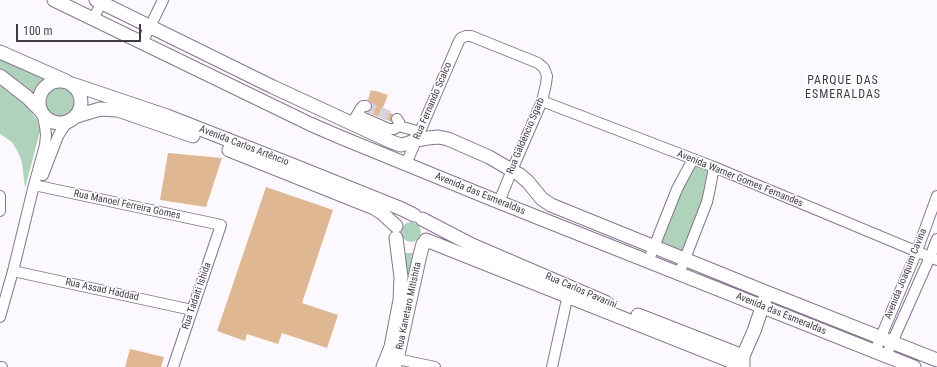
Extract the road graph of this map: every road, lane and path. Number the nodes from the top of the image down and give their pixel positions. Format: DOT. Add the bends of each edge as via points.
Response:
graph roads {
  1 [pos="54,0"];
  2 [pos="163,0"];
  3 [pos="100,1"];
  4 [pos="93,19"];
  5 [pos="150,27"];
  6 [pos="461,38"];
  7 [pos="142,43"];
  8 [pos="0,52"];
  9 [pos="0,76"];
  10 [pos="70,83"];
  11 [pos="542,101"];
  12 [pos="366,106"];
  13 [pos="42,112"];
  14 [pos="72,119"];
  15 [pos="354,119"];
  16 [pos="418,136"];
  17 [pos="693,159"];
  18 [pos="406,164"];
  19 [pos="714,167"];
  20 [pos="512,170"];
  21 [pos="34,185"];
  22 [pos="0,196"];
  23 [pos="937,196"];
  24 [pos="499,202"];
  25 [pos="0,211"];
  26 [pos="418,217"];
  27 [pos="221,225"];
  28 [pos="396,232"];
  29 [pos="937,239"];
  30 [pos="425,242"];
  31 [pos="654,246"];
  32 [pos="470,250"];
  33 [pos="917,251"];
  34 [pos="934,258"];
  35 [pos="685,259"];
  36 [pos="648,262"];
  37 [pos="13,271"];
  38 [pos="679,274"];
  39 [pos="568,291"];
  40 [pos="768,293"];
  41 [pos="763,306"];
  42 [pos="192,310"];
  43 [pos="0,315"];
  44 [pos="886,340"];
  45 [pos="880,353"];
  46 [pos="937,360"];
  47 [pos="396,363"];
  48 [pos="743,363"];
  49 [pos="173,367"];
  50 [pos="383,367"];
  51 [pos="435,367"];
  52 [pos="552,367"];
  53 [pos="914,367"];
  1 -- 4 [label="main road, Avenida das Esmeraldas"];
  2 -- 5 [label="street"];
  3 -- 4 [label="street"];
  3 -- 5 [label="main road, Avenida das Esmeraldas"];
  4 -- 7 [label="main road, Avenida das Esmeraldas"];
  5 -- 7 [label="street"];
  5 -- 15 [label="main road, Avenida das Esmeraldas" via="273,87"];
  6 -- 11 [label="street, Rua Galdêncio Sgarb" via="471,36 538,62 544,68 546,76"];
  6 -- 16 [label="street, Rua Fernando Scalco"];
  7 -- 18 [label="main road, Avenida das Esmeraldas" via="340,138"];
  8 -- 10 [label="main road, Avenida Carlos Artêncio"];
  9 -- 13 [label="main road"];
  10 -- 13 [label="main road" via="55,81 44,88 39,99"];
  10 -- 14 [label="main road" via="80,93 82,105"];
  10 -- 26 [label="main road, Avenida Carlos Artêncio" via="167,116"];
  11 -- 17 [label="street, Avenida Warner Gomes Fernandes"];
  11 -- 20 [label="street, Rua Galdêncio Sgarb"];
  12 -- 15 [label="street" via="361,108"];
  13 -- 14 [label="main road" via="53,122 60,123"];
  13 -- 21 [label="street" via="45,145"];
  14 -- 21 [label="street" via="58,136 43,176"];
  14 -- 28 [label="main road, Avenida Carlos Artêncio" via="91,111 110,109 159,123 374,208 382,213"];
  15 -- 16 [label="main road, Avenida das Esmeraldas" via="401,145"];
  15 -- 16 [label="street" via="390,129 394,129 398,122"];
  16 -- 18 [label="street, Rua Fernando Scalco"];
  16 -- 20 [label="main road, Avenida das Esmeraldas" via="448,139"];
  17 -- 19 [label="street, Avenida Warner Gomes Fernandes"];
  17 -- 31 [label="street" via="677,189"];
  18 -- 24 [label="main road, Avenida das Esmeraldas"];
  19 -- 33 [label="street, Avenida Warner Gomes Fernandes"];
  19 -- 35 [label="street" via="706,202"];
  20 -- 24 [label="street, Rua Galdêncio Sgarb"];
  20 -- 31 [label="main road, Avenida das Esmeraldas" via="551,205"];
  21 -- 27 [label="street, Rua Manoel Ferreira Gomes"];
  21 -- 37 [label="street"];
  22 -- 25 [label="street"];
  23 -- 33 [label="street, Avenida Joaquim Cavina"];
  24 -- 36 [label="main road, Avenida das Esmeraldas"];
  26 -- 28 [label="main road" via="403,218 399,221"];
  26 -- 30 [label="main road" via="428,229"];
  26 -- 32 [label="main road, Rua Carlos Pavarini"];
  27 -- 42 [label="street, Rua Tadaiti Ishida"];
  28 -- 30 [label="main road" via="399,243 408,248 419,247"];
  28 -- 50 [label="main road, Rua Kanetaro Mitishita" via="402,277 400,300 391,347"];
  29 -- 34 [label="street"];
  30 -- 32 [label="main road, Rua Carlos Pavarini"];
  30 -- 47 [label="main road, Rua Kanetaro Mitishita"];
  31 -- 35 [label="main road, Avenida das Esmeraldas"];
  31 -- 36 [label="street"];
  32 -- 39 [label="main road, Rua Carlos Pavarini"];
  33 -- 34 [label="street, Avenida Warner Gomes Fernandes"];
  33 -- 44 [label="street, Avenida Joaquim Cavina"];
  34 -- 44 [label="street"];
  35 -- 38 [label="street"];
  35 -- 40 [label="main road, Avenida das Esmeraldas"];
  36 -- 38 [label="main road, Avenida das Esmeraldas"];
  37 -- 42 [label="street, Rua Assad Haddad"];
  37 -- 43 [label="street"];
  38 -- 41 [label="main road, Avenida das Esmeraldas"];
  39 -- 48 [label="main road, Rua Carlos Pavarini" via="608,303"];
  39 -- 52 [label="street"];
  40 -- 41 [label="main road"];
  40 -- 44 [label="main road, Avenida das Esmeraldas"];
  41 -- 45 [label="main road, Avenida das Esmeraldas"];
  41 -- 48 [label="main road"];
  42 -- 49 [label="street, Rua Tadaiti Ishida"];
  44 -- 45 [label="street, Avenida Joaquim Cavina"];
  44 -- 46 [label="main road, Avenida das Esmeraldas"];
  45 -- 53 [label="main road, Avenida das Esmeraldas"];
  47 -- 51 [label="street"];
}
